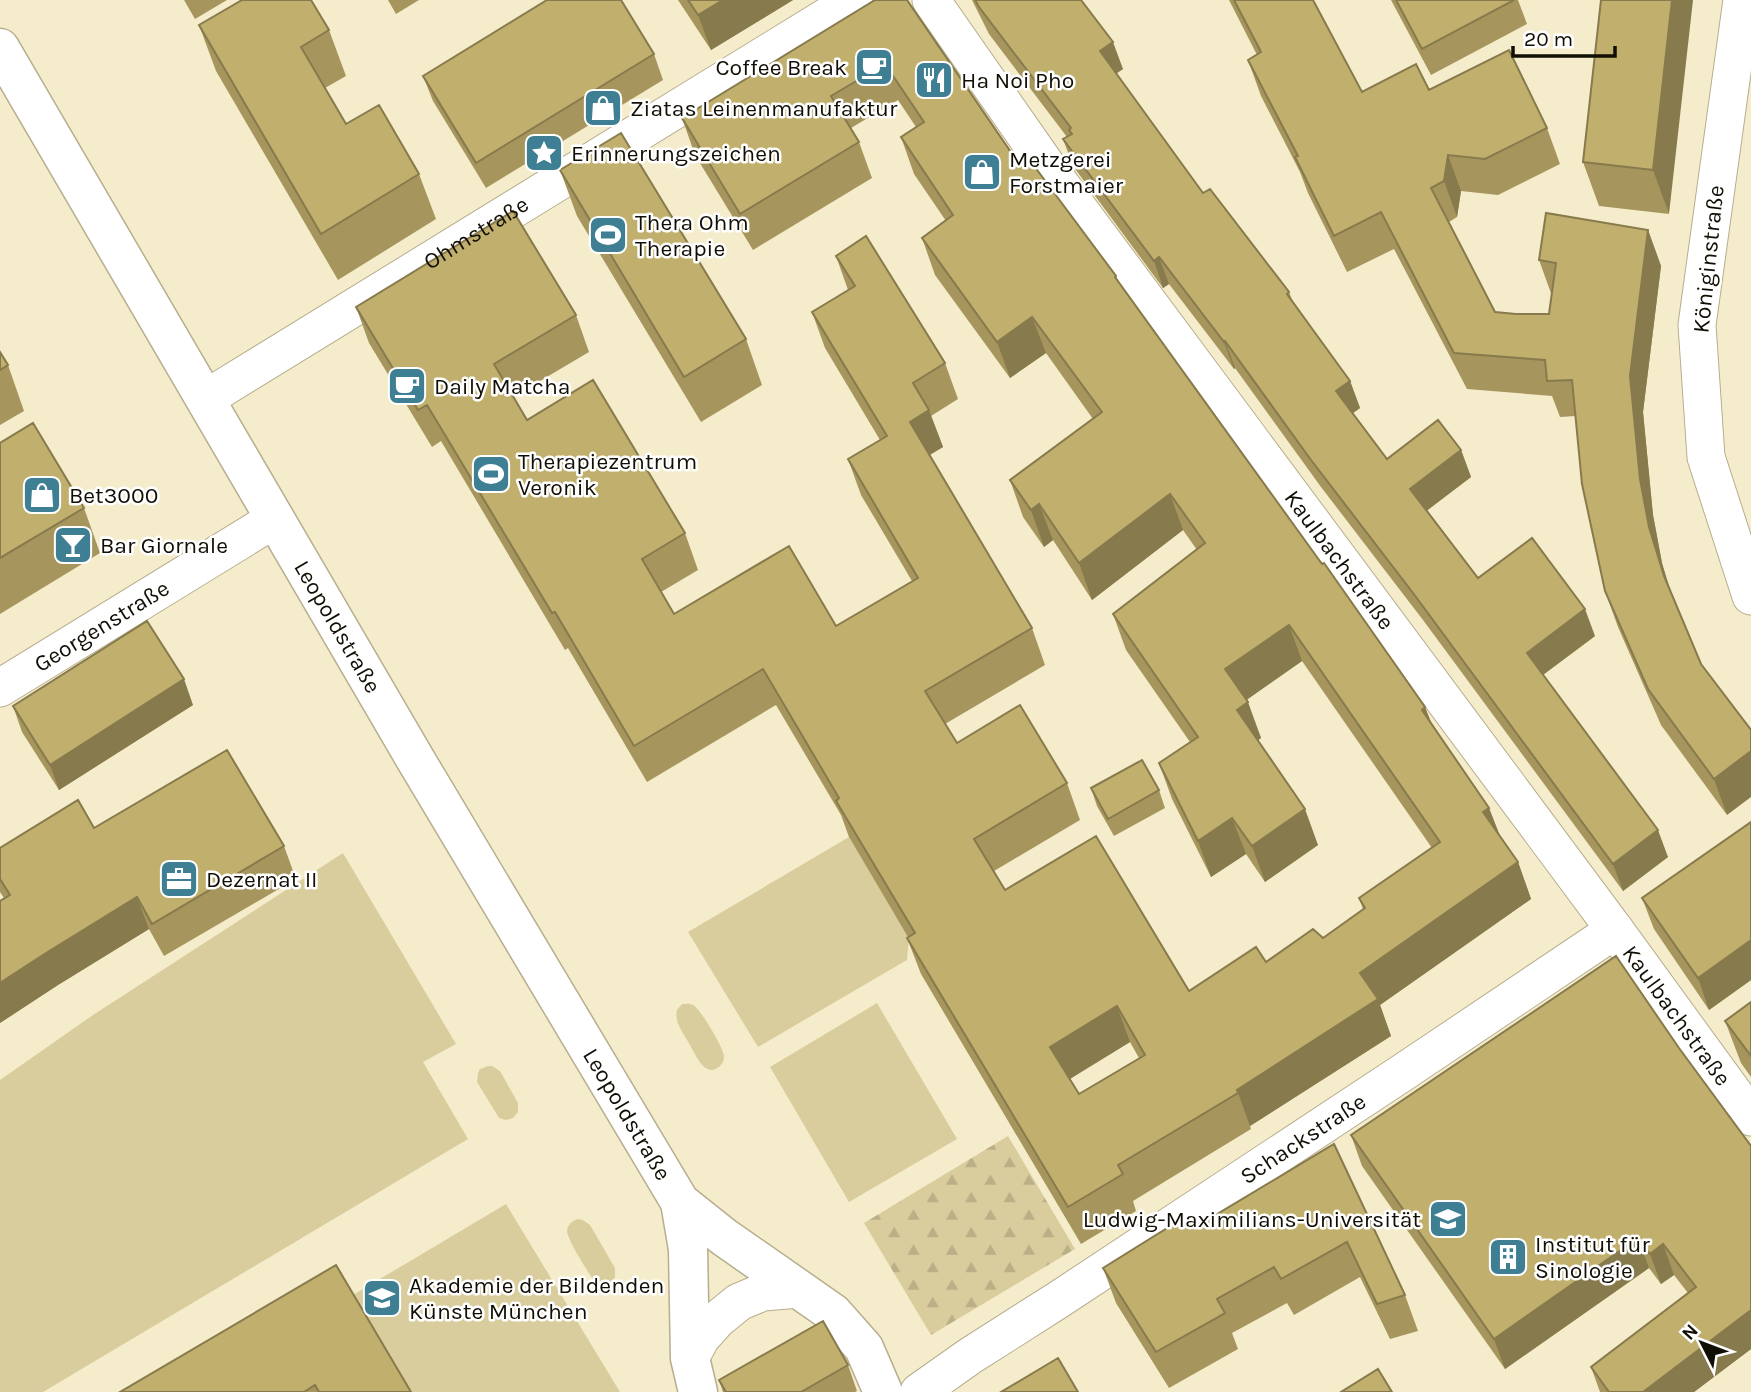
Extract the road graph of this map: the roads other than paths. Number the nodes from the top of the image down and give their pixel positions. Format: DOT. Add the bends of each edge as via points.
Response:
graph roads {
  1 [pos="854,0"];
  2 [pos="931,0"];
  3 [pos="1742,0"];
  4 [pos="0,48"];
  5 [pos="205,399"];
  6 [pos="275,519"];
  7 [pos="1751,596"];
  8 [pos="0,688"];
  9 [pos="1615,930"];
  10 [pos="1751,1117"];
  11 [pos="680,1202"];
  12 [pos="799,1289"];
  13 [pos="694,1375"];
  14 [pos="883,1392"];
  15 [pos="919,1392"];
  1 -- 5 [label="street, Ohmstraße"];
  2 -- 9 [label="street, Kaulbachstraße" via="1049,169"];
  3 -- 7 [label="street, Königinstraße" via="1697,325 1706,457"];
  4 -- 5 [label="main road, Leopoldstraße"];
  5 -- 6 [label="main road, Leopoldstraße"];
  6 -- 8 [label="street, Georgenstraße"];
  6 -- 11 [label="main road, Leopoldstraße"];
  9 -- 10 [label="street, Kaulbachstraße"];
  9 -- 15 [label="street, Schackstraße"];
  11 -- 12 [label="main road, Leopoldstraße"];
  11 -- 13 [label="main road, Leopoldstraße" via="688,1249"];
  12 -- 13 [label="street, Leopoldstraße" via="763,1292 739,1302 718,1319 701,1338"];
  12 -- 14 [label="main road, Leopoldstraße" via="832,1313 864,1348"];
}
